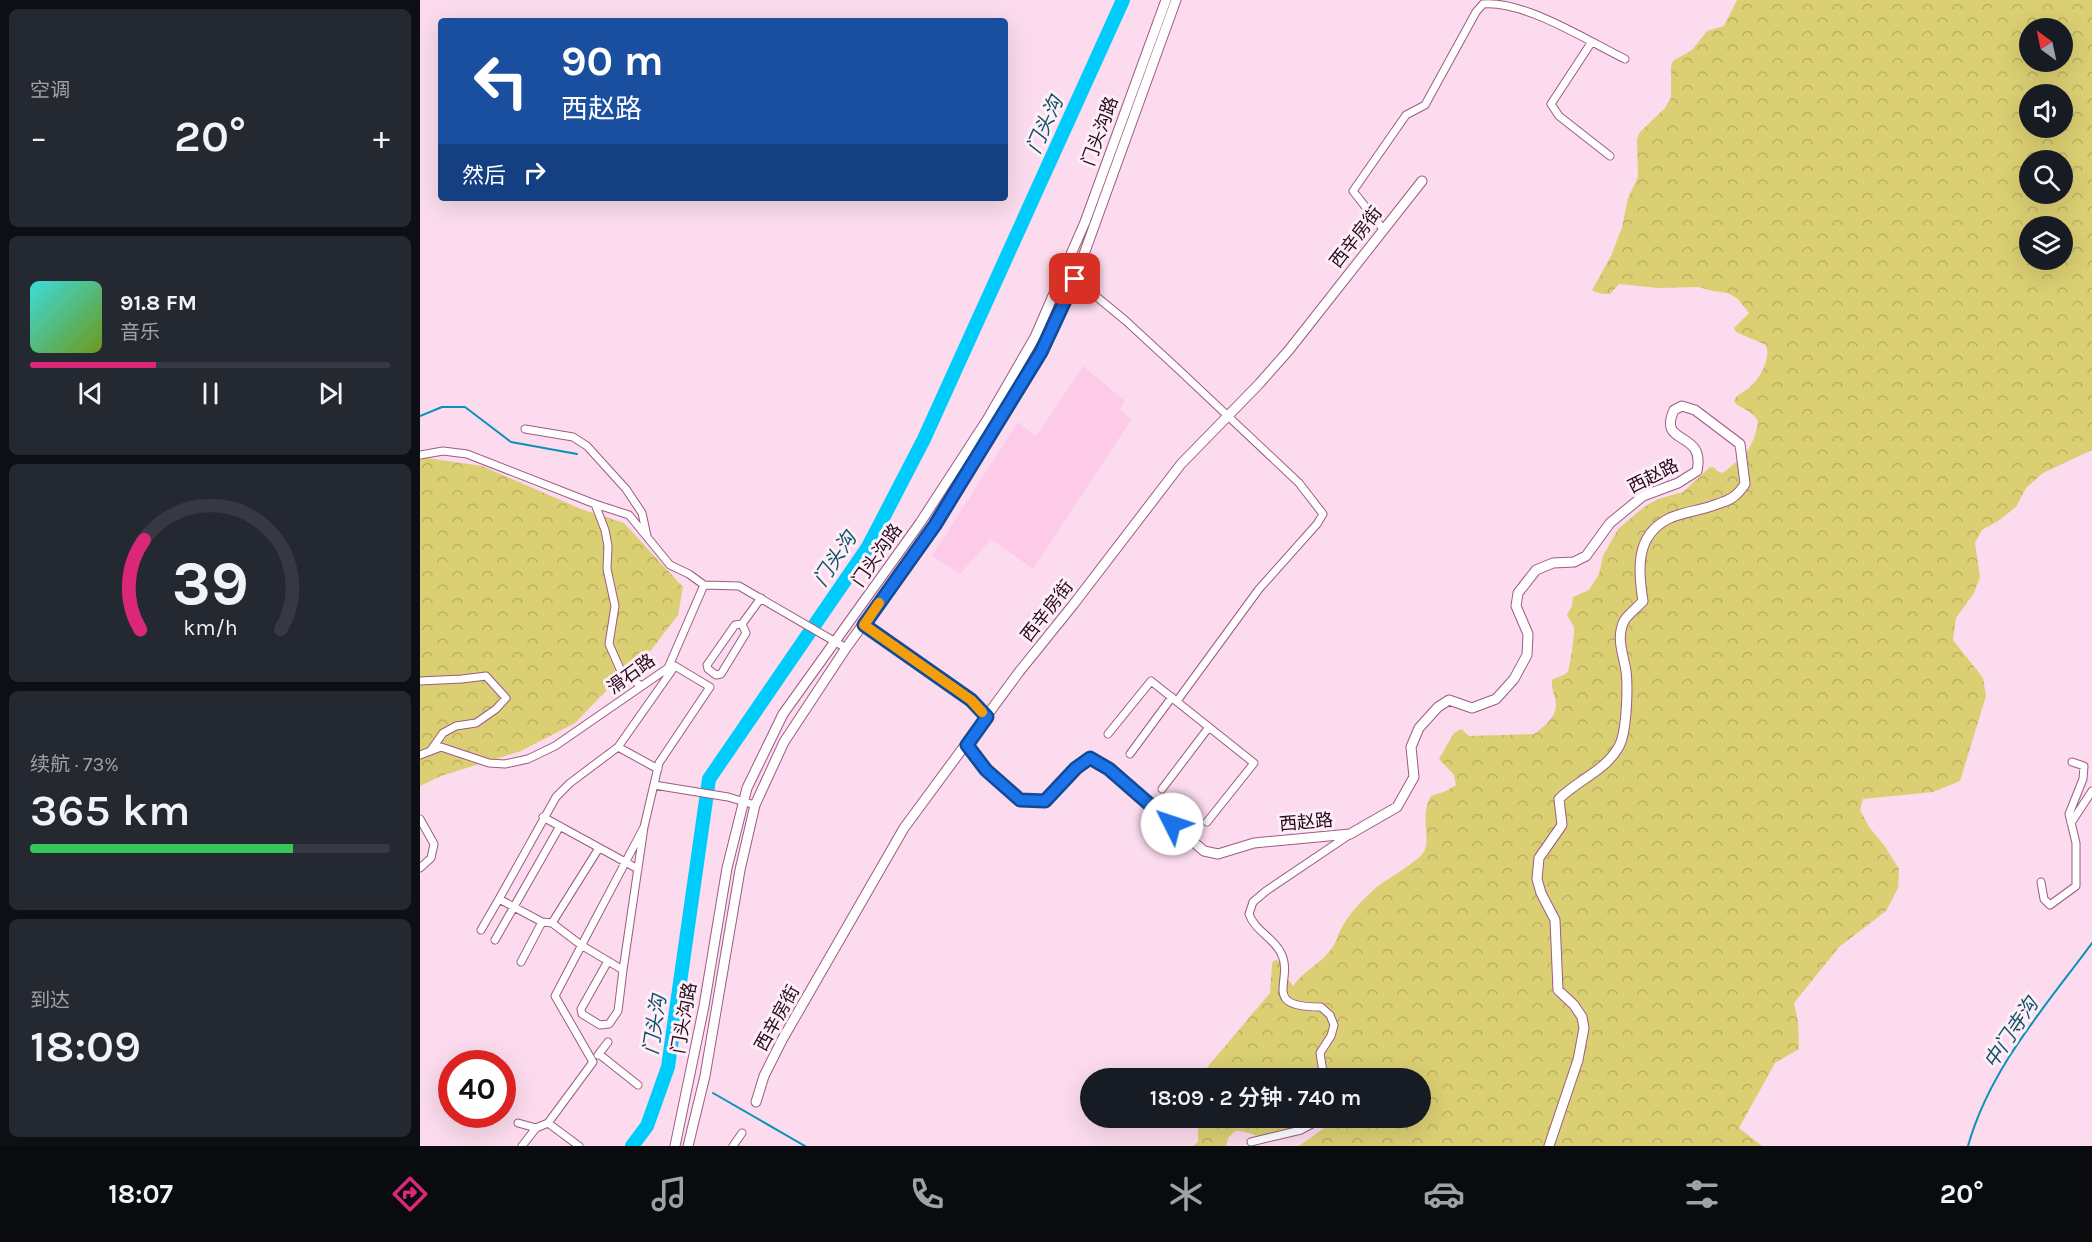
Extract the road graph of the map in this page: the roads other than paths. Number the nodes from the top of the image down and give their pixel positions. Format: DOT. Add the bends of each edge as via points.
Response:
graph roads {
  1 [pos="1166,0"];
  2 [pos="1176,0"];
  3 [pos="1591,43"];
  4 [pos="1625,59"];
  5 [pos="1610,156"];
  6 [pos="1422,181"];
  7 [pos="1383,230"];
  8 [pos="1064,275"];
  9 [pos="1075,279"];
  10 [pos="1228,416"];
  11 [pos="525,429"];
  12 [pos="420,455"];
  13 [pos="595,504"];
  14 [pos="647,536"];
  15 [pos="704,585"];
  16 [pos="761,598"];
  17 [pos="742,624"];
  18 [pos="864,625"];
  19 [pos="836,642"];
  20 [pos="846,648"];
  21 [pos="420,681"];
  22 [pos="641,686"];
  23 [pos="1175,699"];
  24 [pos="987,717"];
  25 [pos="1209,727"];
  26 [pos="1108,734"];
  27 [pos="967,745"];
  28 [pos="618,747"];
  29 [pos="431,750"];
  30 [pos="1130,754"];
  31 [pos="420,755"];
  32 [pos="2072,762"];
  33 [pos="658,769"];
  34 [pos="654,785"];
  35 [pos="1162,789"];
  36 [pos="2092,791"];
  37 [pos="743,801"];
  38 [pos="755,805"];
  39 [pos="543,817"];
  40 [pos="420,819"];
  41 [pos="1206,822"];
  42 [pos="2071,823"];
  43 [pos="560,826"];
  44 [pos="644,827"];
  45 [pos="1350,834"];
  46 [pos="598,848"];
  47 [pos="624,862"];
  48 [pos="420,868"];
  49 [pos="638,869"];
  50 [pos="2040,882"];
  51 [pos="499,899"];
  52 [pos="515,908"];
  53 [pos="542,922"];
  54 [pos="552,923"];
  55 [pos="481,930"];
  56 [pos="495,940"];
  57 [pos="581,945"];
  58 [pos="608,961"];
  59 [pos="521,962"];
  60 [pos="622,970"];
  61 [pos="608,1042"];
  62 [pos="599,1054"];
  63 [pos="593,1062"];
  64 [pos="1322,1068"];
  65 [pos="638,1085"];
  66 [pos="756,1102"];
  67 [pos="548,1122"];
  68 [pos="518,1123"];
  69 [pos="536,1128"];
  70 [pos="1305,1128"];
  71 [pos="742,1133"];
  72 [pos="1251,1142"];
  73 [pos="676,1143"];
  74 [pos="522,1146"];
  75 [pos="579,1146"];
  76 [pos="689,1146"];
  77 [pos="733,1146"];
  78 [pos="1549,1146"];
  1 -- 8 [label="street, 门头沟路"];
  2 -- 9 [label="street, 门头沟路"];
  3 -- 4 [label="street"];
  3 -- 5 [label="street" via="1551,104 1559,116"];
  3 -- 7 [label="street" via="1577,33 1505,4 1483,4 1425,105 1406,115 1353,191"];
  6 -- 7 [label="street, 西辛房街"];
  7 -- 10 [label="street, 西辛房街" via="1289,350"];
  8 -- 9 [label="street"];
  8 -- 19 [label="street, 门头沟路" via="1035,337 984,424"];
  9 -- 10 [label="street"];
  9 -- 18 [label="street, 门头沟路" via="1041,352 935,525"];
  10 -- 23 [label="street" via="1299,483 1323,514 1259,589"];
  10 -- 24 [label="street, 西辛房街" via="1149,503"];
  11 -- 14 [label="street" via="573,437 587,446 642,513"];
  12 -- 13 [label="street" via="443,451 467,454"];
  13 -- 14 [label="street" via="628,515"];
  13 -- 22 [label="street" via="605,530 607,569 615,606 609,645 620,669"];
  14 -- 15 [label="street" via="670,565"];
  15 -- 16 [label="street" via="739,586"];
  15 -- 22 [label="street, 滑石路" via="668,668"];
  16 -- 17 [label="street"];
  16 -- 19 [label="street"];
  17 -- 17 [label="street" via="735,626 707,664 716,675 721,674 746,633"];
  18 -- 20 [label="street, 门头沟路"];
  18 -- 24 [label="street" via="971,700"];
  19 -- 20 [label="street"];
  19 -- 37 [label="street, 门头沟路" via="783,714"];
  20 -- 38 [label="street, 门头沟路" via="784,742"];
  21 -- 29 [label="street" via="486,676 506,698 476,723 443,733"];
  22 -- 29 [label="street, 滑石路" via="555,746 528,759 489,763 441,747"];
  23 -- 25 [label="street"];
  23 -- 26 [label="street" via="1151,681"];
  23 -- 30 [label="street"];
  24 -- 27 [label="street, 西辛房街"];
  25 -- 35 [label="street"];
  25 -- 41 [label="street" via="1254,763"];
  27 -- 45 [label="street, 西赵路" via="986,770 1020,800 1045,801 1090,758 1109,769 1204,851 1218,854 1254,843"];
  27 -- 66 [label="street, 西辛房街" via="904,828 885,860 782,1040"];
  28 -- 33 [label="street"];
  28 -- 33 [label="street" via="675,666 710,687"];
  28 -- 39 [label="street" via="570,783"];
  29 -- 31 [label="street"];
  32 -- 42 [label="street" via="2084,766 2069,814"];
  33 -- 34 [label="street"];
  34 -- 37 [label="street"];
  34 -- 44 [label="street"];
  36 -- 42 [label="street"];
  37 -- 38 [label="street"];
  37 -- 73 [label="street, 门头沟路"];
  38 -- 76 [label="street, 门头沟路"];
  39 -- 43 [label="street"];
  39 -- 51 [label="street"];
  40 -- 48 [label="street" via="434,844 431,858"];
  42 -- 50 [label="street" via="2076,843 2076,886 2050,905 2044,899"];
  43 -- 46 [label="street"];
  43 -- 52 [label="street"];
  44 -- 47 [label="street"];
  44 -- 49 [label="street"];
  45 -- 64 [label="street" via="1266,891 1253,902 1249,914 1282,956 1282,989 1286,998 1296,1005 1321,1007 1330,1016 1334,1025 1320,1053"];
  45 -- 78 [label="street, 西赵路" via="1397,807 1413,777 1411,747 1419,728 1438,707 1449,700 1472,708 1496,699 1514,679 1527,655 1528,634 1516,606 1518,593 1536,570 1586,556 1610,523 1642,496 1678,483 1697,471 1700,458 1695,447 1671,430 1669,421 1674,410 1682,406 1695,410 1740,444 1746,484 1737,497 1667,520 1652,532 1640,551 1643,601 1625,620 1619,639 1626,673 1624,735 1618,750 1600,768 1559,799 1562,825 1539,858 1537,879 1555,920 1558,990 1574,1005 1584,1028 1578,1060"];
  46 -- 47 [label="street"];
  46 -- 54 [label="street"];
  47 -- 49 [label="street"];
  47 -- 57 [label="street"];
  49 -- 60 [label="street"];
  51 -- 52 [label="street"];
  51 -- 55 [label="street"];
  52 -- 53 [label="street"];
  52 -- 56 [label="street"];
  53 -- 54 [label="street"];
  53 -- 59 [label="street"];
  54 -- 57 [label="street"];
  57 -- 58 [label="street"];
  57 -- 63 [label="street" via="555,996"];
  58 -- 60 [label="street"];
  58 -- 60 [label="street" via="581,1009 582,1014 600,1025 609,1024 618,1011"];
  61 -- 62 [label="street"];
  62 -- 63 [label="street"];
  62 -- 65 [label="street"];
  63 -- 67 [label="street"];
  67 -- 69 [label="street"];
  67 -- 75 [label="street"];
  68 -- 69 [label="street"];
  69 -- 74 [label="street"];
  70 -- 72 [label="street"];
  71 -- 77 [label="street"];
  73 -- 76 [label="street"];
}
